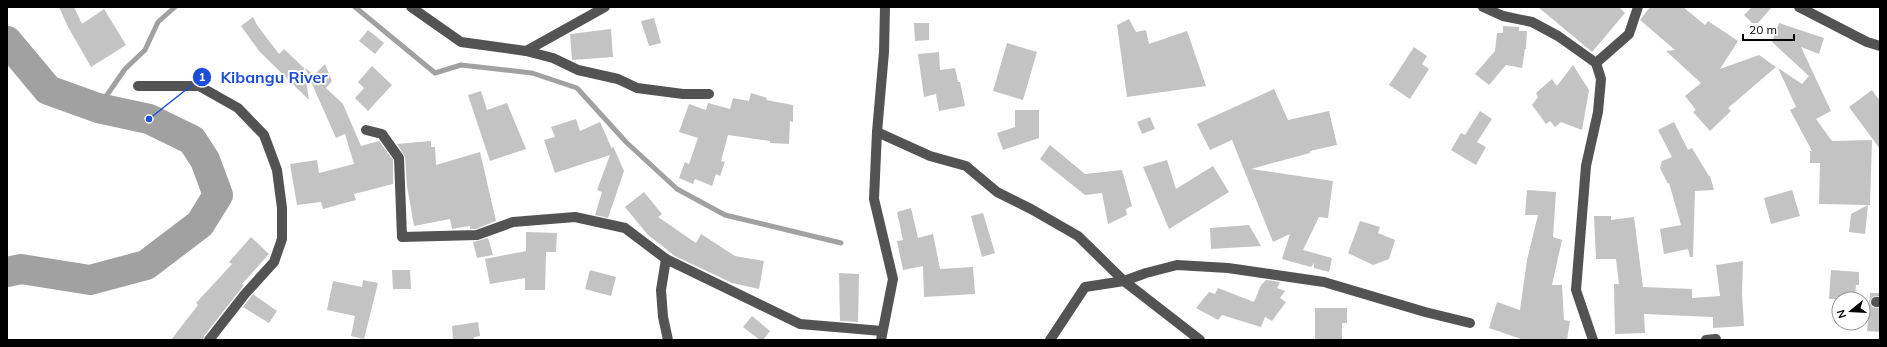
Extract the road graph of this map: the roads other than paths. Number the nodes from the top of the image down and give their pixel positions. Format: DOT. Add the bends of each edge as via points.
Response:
graph roads {
  1 [pos="411,7"];
  2 [pos="605,7"];
  3 [pos="885,7"];
  4 [pos="1483,7"];
  5 [pos="1638,7"];
  6 [pos="1798,7"];
  7 [pos="1880,46"];
  8 [pos="526,51"];
  9 [pos="1596,63"];
  10 [pos="138,86"];
  11 [pos="709,94"];
  12 [pos="366,130"];
  13 [pos="877,132"];
  14 [pos="666,259"];
  15 [pos="1124,281"];
  16 [pos="1470,323"];
  17 [pos="881,336"];
  18 [pos="209,340"];
  19 [pos="668,340"];
  20 [pos="1050,340"];
  21 [pos="1200,340"];
  22 [pos="1594,340"];
  1 -- 8 [label="street" via="461,42"];
  2 -- 8 [label="street"];
  3 -- 13 [label="street"];
  4 -- 9 [label="street" via="1503,16 1532,22 1558,36"];
  5 -- 9 [label="street" via="1629,34"];
  6 -- 7 [label="street"];
  8 -- 11 [label="street" via="553,58 578,70 618,79 637,88 683,94"];
  9 -- 22 [label="street" via="1601,79 1598,112 1586,166 1576,290"];
  10 -- 18 [label="street" via="199,86 238,108 264,135 277,170 282,208 282,239 274,262"];
  12 -- 14 [label="street" via="382,134 399,158 402,237 477,235 513,222 575,217 625,228"];
  13 -- 15 [label="street" via="930,156 966,166 997,192 1078,236"];
  13 -- 17 [label="street" via="874,198 893,279"];
  14 -- 17 [label="street" via="800,324"];
  14 -- 19 [label="street" via="661,290"];
  15 -- 16 [label="street" via="1177,265 1228,268 1324,282"];
  15 -- 20 [label="street" via="1085,287"];
  15 -- 21 [label="street"];
}
